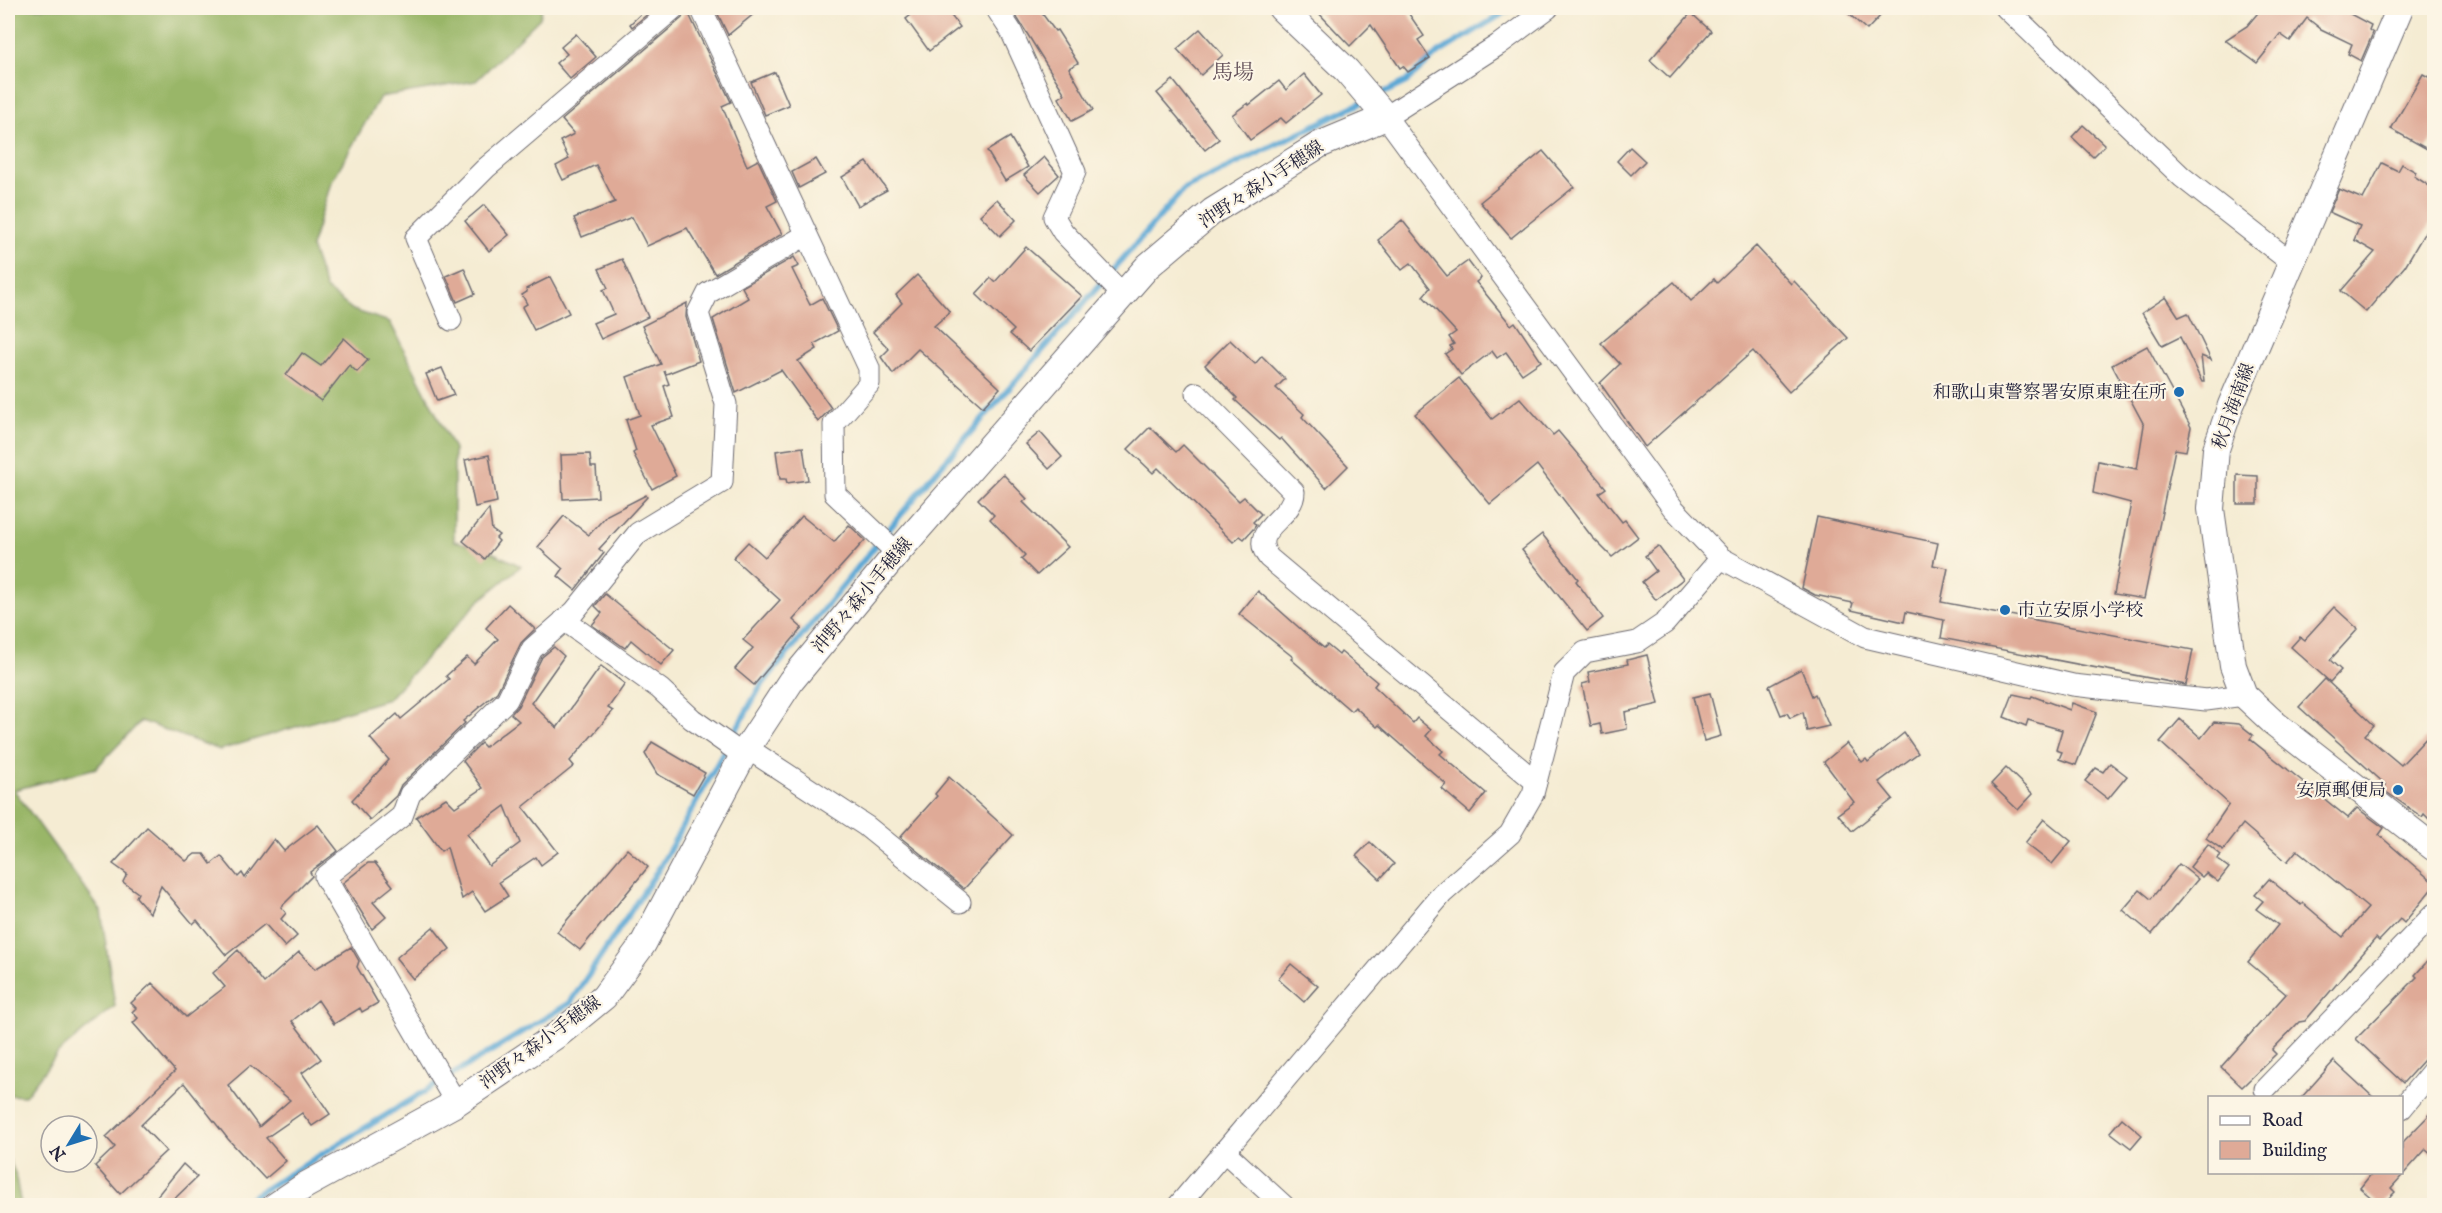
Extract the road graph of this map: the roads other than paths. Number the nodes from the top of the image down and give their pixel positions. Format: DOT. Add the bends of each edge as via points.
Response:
graph roads {
  1 [pos="674,8"];
  2 [pos="701,8"];
  3 [pos="996,8"];
  4 [pos="1281,8"];
  5 [pos="1548,8"];
  6 [pos="2006,8"];
  7 [pos="2400,8"];
  8 [pos="1386,117"];
  9 [pos="806,235"];
  10 [pos="2292,264"];
  11 [pos="1124,295"];
  12 [pos="451,321"];
  13 [pos="1196,393"];
  14 [pos="897,553"];
  15 [pos="1721,558"];
  16 [pos="564,620"];
  17 [pos="2244,695"];
  18 [pos="745,752"];
  19 [pos="1536,782"];
  20 [pos="2434,848"];
  21 [pos="960,902"];
  22 [pos="2434,914"];
  23 [pos="2434,1069"];
  24 [pos="2265,1089"];
  25 [pos="456,1103"];
  26 [pos="2403,1107"];
  27 [pos="1224,1151"];
  28 [pos="275,1206"];
  29 [pos="1178,1206"];
  30 [pos="1284,1206"];
  1 -- 12 [label="street" via="486,168 416,238"];
  2 -- 9 [label="street"];
  3 -- 11 [label="street" via="1011,31 1075,172 1054,217 1063,232"];
  4 -- 8 [label="main road" via="1347,72"];
  5 -- 8 [label="street"];
  6 -- 10 [label="street" via="2182,177"];
  7 -- 10 [label="main road, 秋月海南線"];
  8 -- 11 [label="main road, 沖野々森小手穂線" via="1319,144 1213,211 1148,266"];
  8 -- 15 [label="street" via="1673,508"];
  9 -- 14 [label="street" via="869,368 869,384 834,424 835,494"];
  9 -- 16 [label="street" via="708,293 698,313 726,404 722,482 638,533"];
  10 -- 17 [label="main road, 秋月海南線" via="2231,405 2216,449 2212,481 2211,509 2233,666"];
  11 -- 14 [label="main road, 沖野々森小手穂線"];
  13 -- 19 [label="street" via="1294,492 1289,508 1263,540 1263,550 1269,558"];
  14 -- 18 [label="main road, 沖野々森小手穂線" via="791,681"];
  15 -- 17 [label="street" via="1865,637 2073,685 2206,700"];
  15 -- 19 [label="street" via="1665,623 1636,642 1585,652 1564,673"];
  16 -- 18 [label="street" via="660,689 692,719"];
  16 -- 25 [label="street" via="532,649 507,700 410,794 402,816 325,877"];
  17 -- 20 [label="main road, 秋月海南線"];
  18 -- 21 [label="street" via="866,826"];
  18 -- 25 [label="main road, 沖野々森小手穂線" via="643,944 604,997 560,1033"];
  19 -- 27 [label="street" via="1510,834 1442,894"];
  22 -- 24 [label="street"];
  23 -- 26 [label="street"];
  25 -- 28 [label="main road, 沖野々森小手穂線"];
  27 -- 29 [label="street"];
  27 -- 30 [label="street"];
}
